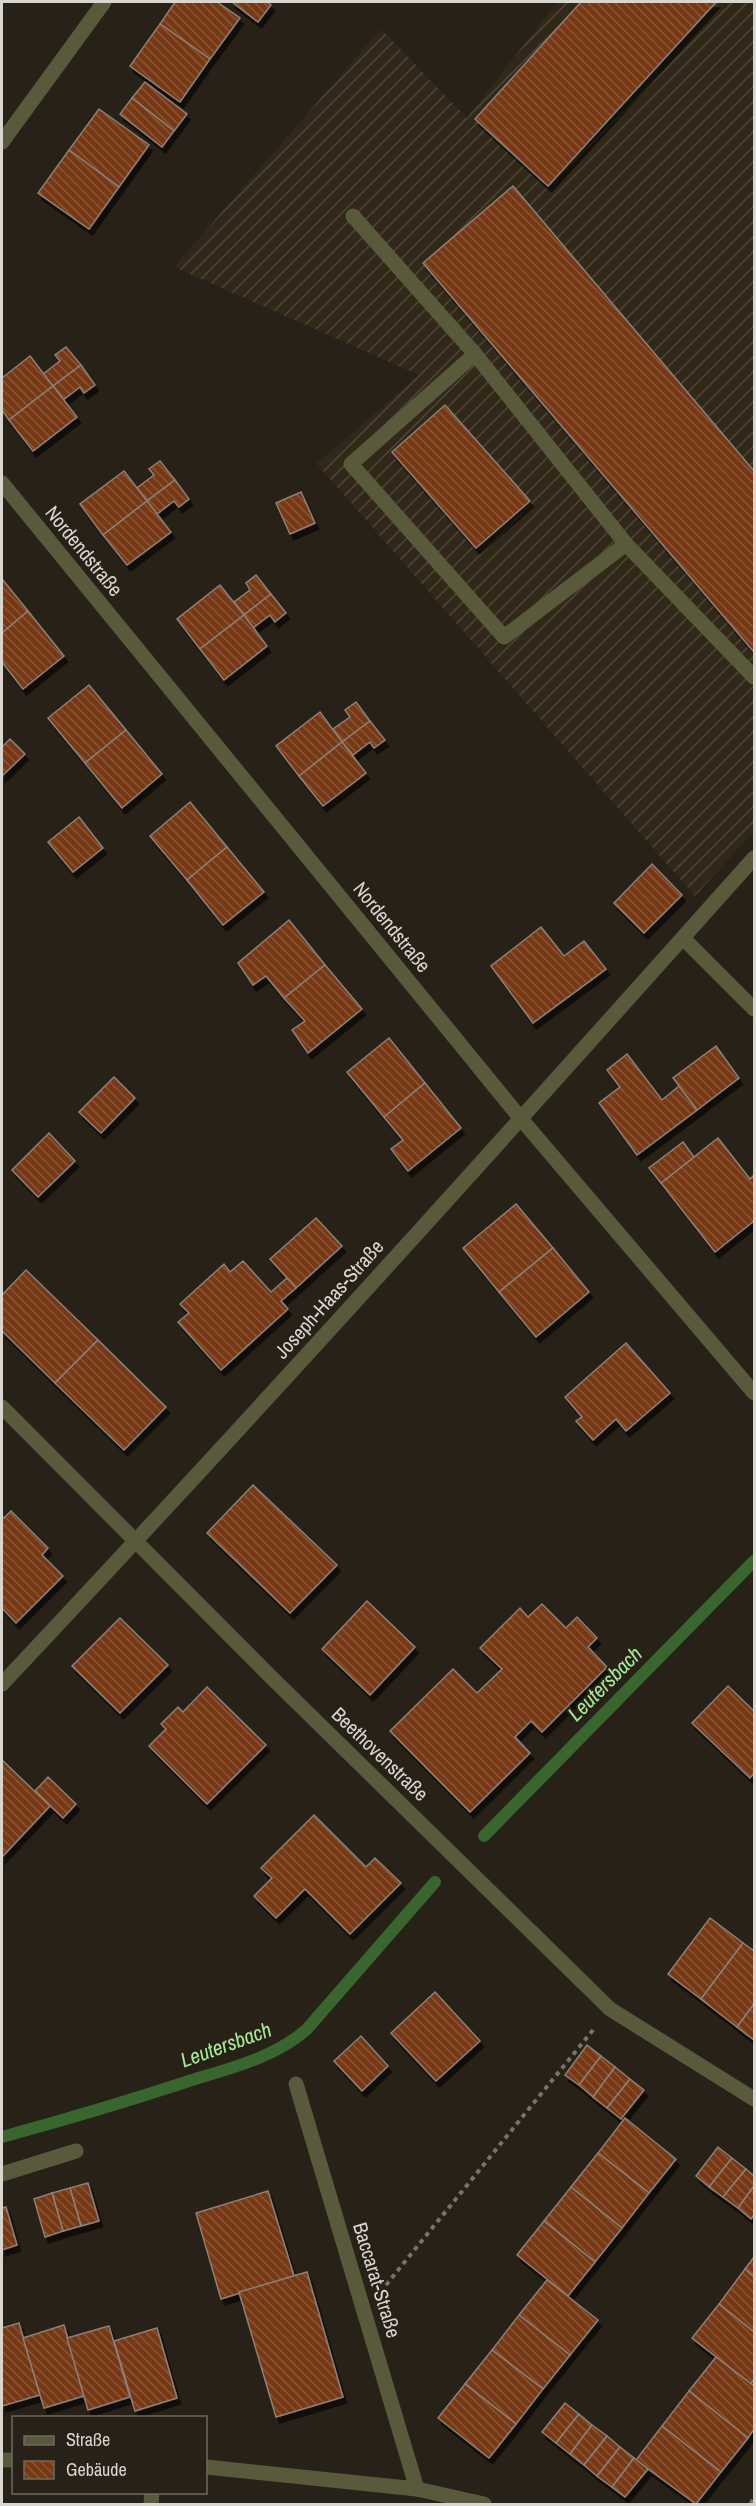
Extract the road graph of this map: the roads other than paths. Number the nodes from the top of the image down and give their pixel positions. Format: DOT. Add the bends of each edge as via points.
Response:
graph roads {
  1 [pos="104,2"];
  2 [pos="2,142"];
  3 [pos="353,216"];
  4 [pos="475,354"];
  5 [pos="2,483"];
  6 [pos="626,544"];
  7 [pos="754,677"];
  8 [pos="754,858"];
  9 [pos="683,938"];
  10 [pos="754,1010"];
  11 [pos="522,1120"];
  12 [pos="754,1393"];
  13 [pos="2,1407"];
  14 [pos="136,1541"];
  15 [pos="2,1684"];
  16 [pos="296,2084"];
  17 [pos="754,2099"];
  18 [pos="76,2151"];
  19 [pos="2,2174"];
  20 [pos="207,2468"];
  21 [pos="417,2489"];
  22 [pos="484,2505"];
  1 -- 2 [label="street"];
  3 -- 4 [label="street"];
  4 -- 6 [label="street"];
  4 -- 6 [label="street" via="351,465 504,637"];
  5 -- 11 [label="street, Nordendstraße"];
  6 -- 7 [label="street"];
  8 -- 9 [label="street, Joseph-Haas-Straße"];
  9 -- 10 [label="street"];
  9 -- 11 [label="street, Joseph-Haas-Straße"];
  11 -- 12 [label="street, Nordendstraße"];
  11 -- 14 [label="street, Joseph-Haas-Straße"];
  13 -- 14 [label="street, Beethovenstraße"];
  14 -- 15 [label="street, Joseph-Haas-Straße"];
  14 -- 17 [label="street, Beethovenstraße" via="610,2009"];
  16 -- 21 [label="street, Baccarat-Straße"];
  18 -- 19 [label="street"];
  20 -- 21 [label="street"];
  21 -- 22 [label="street"];
}
